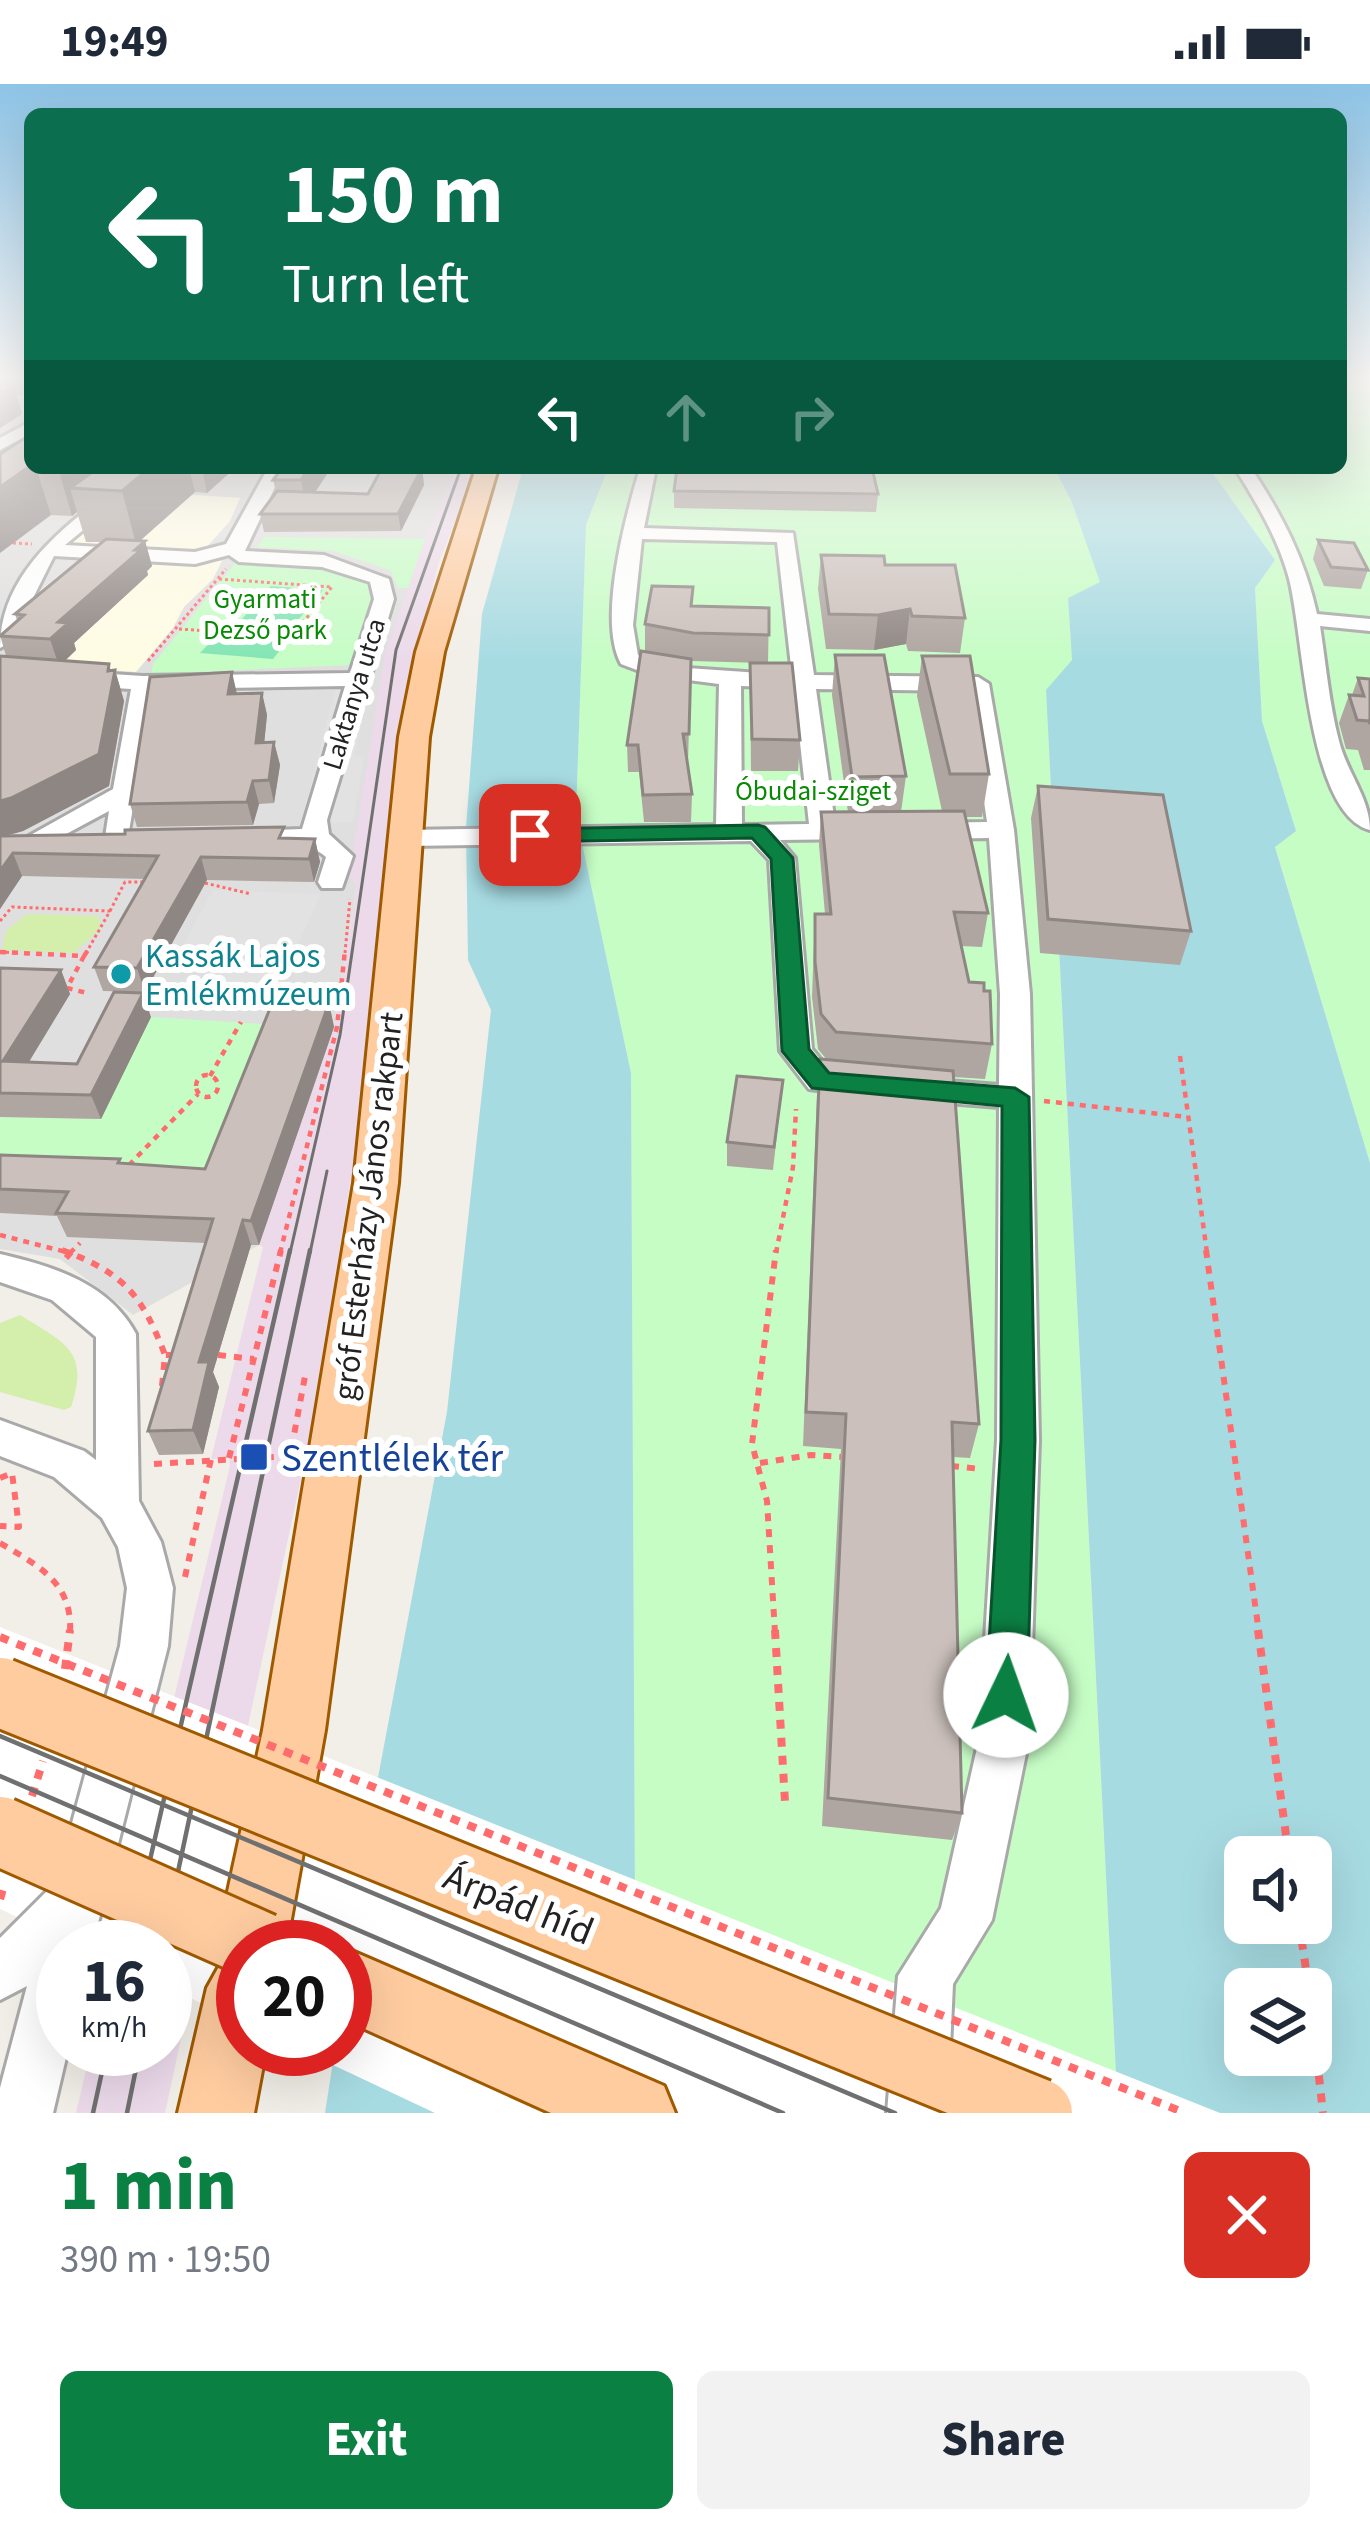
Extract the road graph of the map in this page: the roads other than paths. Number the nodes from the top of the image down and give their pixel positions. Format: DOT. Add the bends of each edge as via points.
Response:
graph roads {
  1 [pos="143,474"];
  2 [pos="273,474"];
  3 [pos="485,474"];
  4 [pos="647,474"];
  5 [pos="1247,474"];
  6 [pos="633,532"];
  7 [pos="48,550"];
  8 [pos="236,552"];
  9 [pos="1308,619"];
  10 [pos="1370,626"];
  11 [pos="0,642"];
  12 [pos="0,674"];
  13 [pos="730,677"];
  14 [pos="358,680"];
  15 [pos="802,681"];
  16 [pos="143,683"];
  17 [pos="125,793"];
  18 [pos="1370,823"];
  19 [pos="1000,830"];
  20 [pos="823,831"];
  21 [pos="743,832"];
  22 [pos="316,837"];
  23 [pos="427,837"];
  24 [pos="224,840"];
  25 [pos="31,842"];
  26 [pos="155,842"];
  27 [pos="117,843"];
  28 [pos="2,849"];
  29 [pos="342,887"];
  30 [pos="1015,1097"];
  31 [pos="0,1268"];
  32 [pos="6,1456"];
  33 [pos="117,1504"];
  34 [pos="0,1692"];
  35 [pos="0,1831"];
  36 [pos="80,1886"];
  37 [pos="72,1920"];
  38 [pos="256,1920"];
  39 [pos="216,1927"];
  40 [pos="0,1972"];
  41 [pos="372,1996"];
  42 [pos="36,2062"];
  43 [pos="224,2076"];
  44 [pos="23,2113"];
  45 [pos="216,2113"];
  46 [pos="637,2113"];
  47 [pos="917,2113"];
  48 [pos="1038,2113"];
  1 -- 7 [label="street"];
  2 -- 8 [label="street"];
  3 -- 23 [label="main road, gróf Esterházy János rakpart" via="430,652 414,743"];
  4 -- 6 [label="street"];
  5 -- 9 [label="street" via="1276,518"];
  6 -- 13 [label="street" via="625,655 652,669"];
  6 -- 15 [label="street" via="786,537"];
  7 -- 8 [label="street" via="195,558"];
  7 -- 11 [label="street"];
  8 -- 14 [label="street, Laktanya utca" via="324,561 379,579 384,599"];
  9 -- 10 [label="street"];
  9 -- 18 [label="street" via="1335,772 1350,805"];
  12 -- 16 [label="street"];
  13 -- 15 [label="street"];
  13 -- 21 [label="street"];
  14 -- 16 [label="street"];
  14 -- 22 [label="street, Laktanya utca" via="314,820"];
  15 -- 19 [label="street" via="978,684"];
  15 -- 20 [label="street"];
  16 -- 17 [label="street"];
  17 -- 25 [label="street"];
  17 -- 27 [label="street"];
  19 -- 20 [label="street"];
  19 -- 30 [label="street"];
  20 -- 21 [label="street"];
  21 -- 23 [label="street"];
  21 -- 30 [label="street" via="782,858 796,1051 821,1081"];
  22 -- 24 [label="street"];
  22 -- 29 [label="street" via="340,856"];
  23 -- 38 [label="main road, gróf Esterházy János rakpart" via="294,1730"];
  25 -- 27 [label="street"];
  25 -- 28 [label="street"];
  26 -- 27 [label="street"];
  30 -- 47 [label="street" via="1017,1473 1004,1739 965,1920 926,1976"];
  31 -- 33 [label="street" via="70,1293 116,1334"];
  32 -- 33 [label="street" via="69,1464"];
  33 -- 36 [label="street" via="139,1542 150,1588 144,1646"];
  34 -- 48 [label="main road, Árpád híd, bridge"];
  35 -- 39 [label="main road, bridge"];
  36 -- 37 [label="street"];
  36 -- 40 [label="street" via="33,1948"];
  41 -- 46 [label="main road"];
  42 -- 44 [label="street"];
  43 -- 45 [label="main road"];
}
